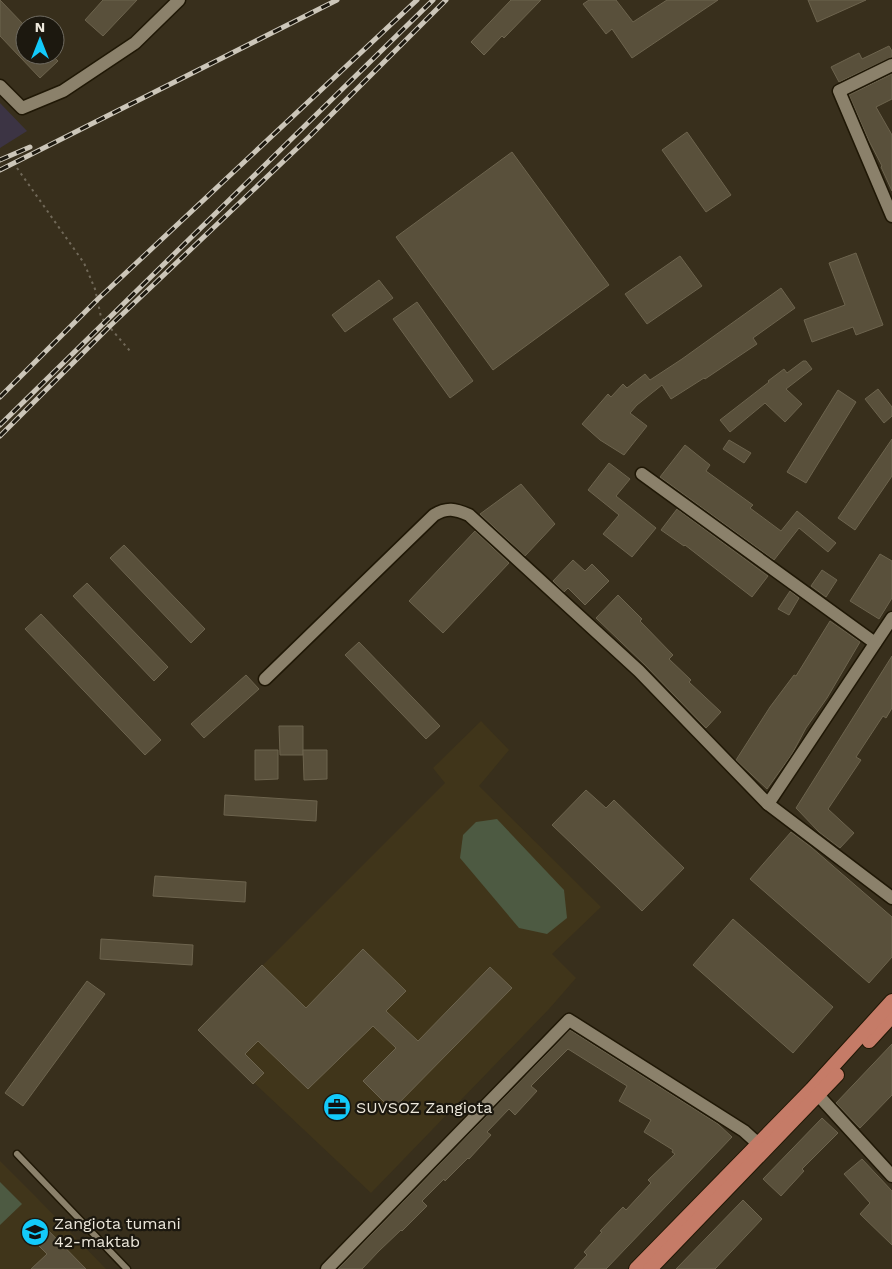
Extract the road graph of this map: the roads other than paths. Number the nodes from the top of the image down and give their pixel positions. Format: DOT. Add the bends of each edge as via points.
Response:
graph roads {
  1 [pos="179,0"];
  2 [pos="892,65"];
  3 [pos="0,86"];
  4 [pos="892,216"];
  5 [pos="642,474"];
  6 [pos="892,618"];
  7 [pos="875,643"];
  8 [pos="266,679"];
  9 [pos="768,804"];
  10 [pos="892,898"];
  11 [pos="892,1001"];
  12 [pos="892,1016"];
  13 [pos="819,1096"];
  14 [pos="762,1147"];
  15 [pos="17,1154"];
  16 [pos="892,1176"];
  17 [pos="127,1269"];
  18 [pos="327,1269"];
  19 [pos="636,1269"];
  20 [pos="650,1269"];
  1 -- 3 [label="street" via="135,43 64,91 22,108"];
  2 -- 4 [label="street" via="839,91"];
  5 -- 7 [label="street"];
  6 -- 7 [label="street"];
  7 -- 9 [label="street"];
  8 -- 9 [label="street" via="434,516 443,510 455,509 469,516 638,671"];
  9 -- 10 [label="street"];
  11 -- 14 [label="main road"];
  12 -- 13 [label="main road"];
  13 -- 14 [label="main road"];
  13 -- 16 [label="street"];
  14 -- 18 [label="street" via="744,1131 568,1020"];
  14 -- 19 [label="main road"];
  14 -- 20 [label="main road"];
  15 -- 17 [label="lane"];
}
